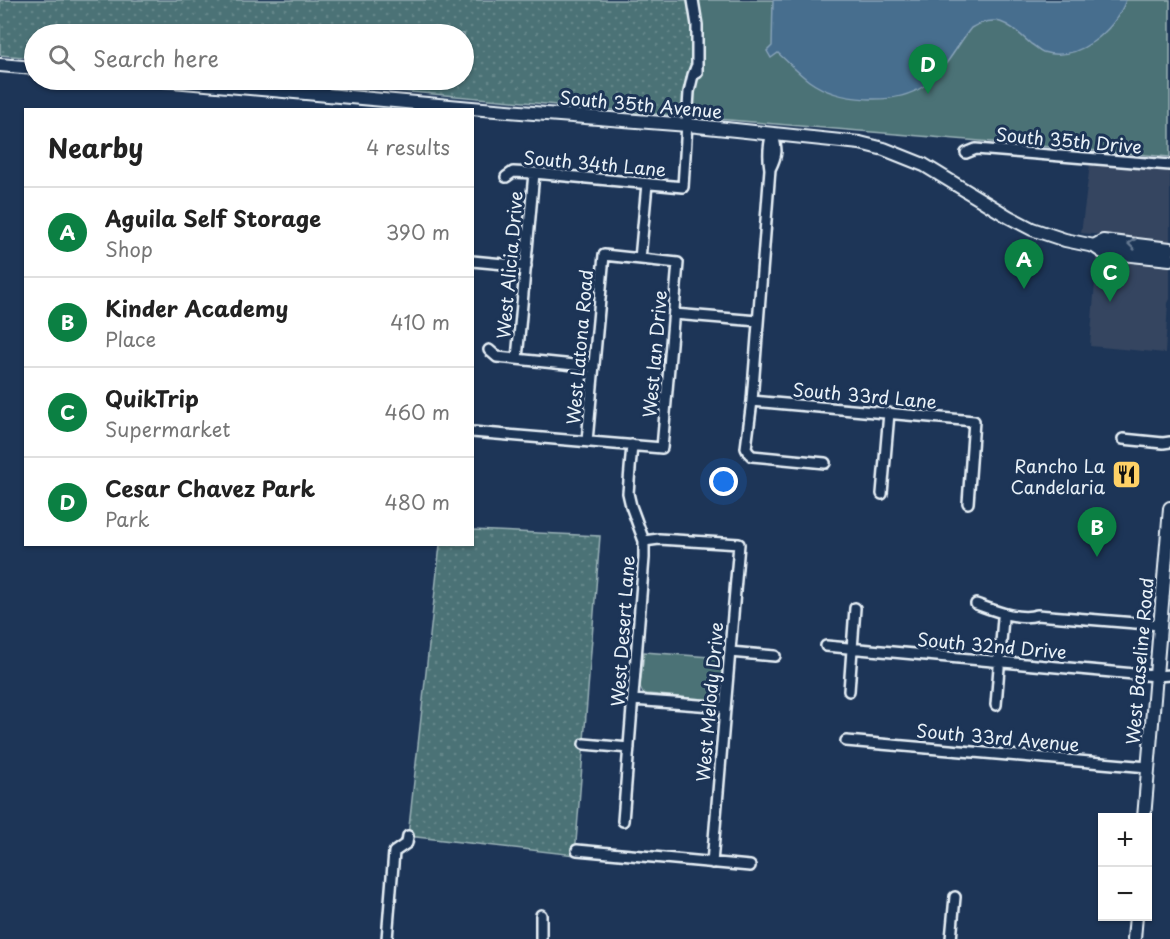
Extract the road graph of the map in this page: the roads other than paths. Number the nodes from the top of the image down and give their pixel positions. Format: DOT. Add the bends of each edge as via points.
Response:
graph roads {
  1 [pos="693,0"];
  2 [pos="0,65"];
  3 [pos="24,67"];
  4 [pos="267,90"];
  5 [pos="456,108"];
  6 [pos="474,109"];
  7 [pos="688,125"];
  8 [pos="772,134"];
  9 [pos="966,153"];
  10 [pos="1170,165"];
  11 [pos="534,173"];
  12 [pos="506,177"];
  13 [pos="647,184"];
  14 [pos="1094,246"];
  15 [pos="1170,249"];
  16 [pos="640,259"];
  17 [pos="1170,259"];
  18 [pos="474,261"];
  19 [pos="526,266"];
  20 [pos="674,314"];
  21 [pos="758,321"];
  22 [pos="489,350"];
  23 [pos="517,359"];
  24 [pos="594,367"];
  25 [pos="752,401"];
  26 [pos="889,413"];
  27 [pos="474,432"];
  28 [pos="1123,439"];
  29 [pos="587,441"];
  30 [pos="1170,442"];
  31 [pos="632,445"];
  32 [pos="825,463"];
  33 [pos="882,495"];
  34 [pos="968,503"];
  35 [pos="1170,508"];
  36 [pos="645,541"];
  37 [pos="976,604"];
  38 [pos="855,608"];
  39 [pos="1003,618"];
  40 [pos="1160,626"];
  41 [pos="826,646"];
  42 [pos="852,649"];
  43 [pos="730,652"];
  44 [pos="775,656"];
  45 [pos="999,662"];
  46 [pos="1170,675"];
  47 [pos="1155,676"];
  48 [pos="1170,683"];
  49 [pos="849,691"];
  50 [pos="633,700"];
  51 [pos="996,705"];
  52 [pos="725,707"];
  53 [pos="846,741"];
  54 [pos="584,744"];
  55 [pos="629,748"];
  56 [pos="1148,767"];
  57 [pos="1144,813"];
  58 [pos="623,821"];
  59 [pos="408,836"];
  60 [pos="577,850"];
  61 [pos="712,863"];
  62 [pos="750,866"];
  63 [pos="955,897"];
  64 [pos="542,915"];
  65 [pos="1136,921"];
  66 [pos="387,939"];
  67 [pos="541,939"];
  68 [pos="951,939"];
  69 [pos="1134,939"];
  1 -- 7 [label="street" via="696,67 689,92"];
  2 -- 3 [label="main road"];
  4 -- 5 [label="main road, South 35th Avenue"];
  6 -- 7 [label="main road, South 35th Avenue"];
  7 -- 8 [label="main road, South 35th Avenue"];
  7 -- 13 [label="street, South 34th Lane" via="683,187"];
  8 -- 14 [label="main road, South 35th Avenue" via="884,149 924,165 1032,229"];
  8 -- 21 [label="street" via="777,148 770,170"];
  9 -- 10 [label="street, South 35th Drive" via="976,149"];
  11 -- 12 [label="street, South 34th Lane" via="513,172"];
  11 -- 13 [label="street, South 34th Lane"];
  11 -- 19 [label="street, West Alicia Drive"];
  13 -- 16 [label="street"];
  15 -- 14 [label="main road, South 35th Avenue, one-way" via="1103,241"];
  14 -- 17 [label="main road, South 35th Avenue" via="1103,252"];
  16 -- 20 [label="street, West Ian Drive" via="678,263"];
  16 -- 24 [label="street, West Latona Road" via="604,255"];
  18 -- 19 [label="street"];
  19 -- 23 [label="street, West Alicia Drive"];
  20 -- 21 [label="street"];
  20 -- 31 [label="street, West Ian Drive" via="662,448"];
  21 -- 25 [label="street"];
  22 -- 23 [label="street" via="497,357"];
  23 -- 24 [label="street"];
  24 -- 29 [label="street, West Latona Road"];
  25 -- 26 [label="street, South 33rd Lane"];
  25 -- 32 [label="street" via="746,448 752,456"];
  26 -- 33 [label="street"];
  26 -- 34 [label="street, South 33rd Lane" via="974,421"];
  27 -- 29 [label="street"];
  28 -- 30 [label="street"];
  29 -- 31 [label="street"];
  31 -- 36 [label="street, West Desert Lane" via="628,494"];
  35 -- 40 [label="main road, West Baseline Road"];
  36 -- 43 [label="street, West Melody Drive" via="739,544"];
  36 -- 50 [label="street, West Desert Lane"];
  37 -- 40 [label="street" via="1028,617"];
  38 -- 42 [label="street"];
  39 -- 45 [label="street"];
  40 -- 47 [label="main road, West Baseline Road"];
  41 -- 42 [label="street, South 32nd Drive"];
  42 -- 45 [label="street, South 32nd Drive"];
  42 -- 49 [label="street"];
  43 -- 44 [label="street"];
  43 -- 52 [label="street, West Melody Drive"];
  45 -- 47 [label="street, South 32nd Drive"];
  45 -- 51 [label="street"];
  46 -- 47 [label="street"];
  47 -- 48 [label="street"];
  47 -- 56 [label="main road, West Baseline Road"];
  50 -- 52 [label="street"];
  50 -- 55 [label="street, West Desert Lane"];
  52 -- 61 [label="street, West Melody Drive"];
  53 -- 56 [label="street, South 33rd Avenue"];
  54 -- 55 [label="street"];
  55 -- 58 [label="street, West Desert Lane"];
  56 -- 57 [label="main road, West Baseline Road"];
  59 -- 66 [label="street" via="407,843 394,852"];
  60 -- 61 [label="street"];
  61 -- 62 [label="street"];
  63 -- 68 [label="street"];
  64 -- 67 [label="street"];
  65 -- 69 [label="main road"];
}
